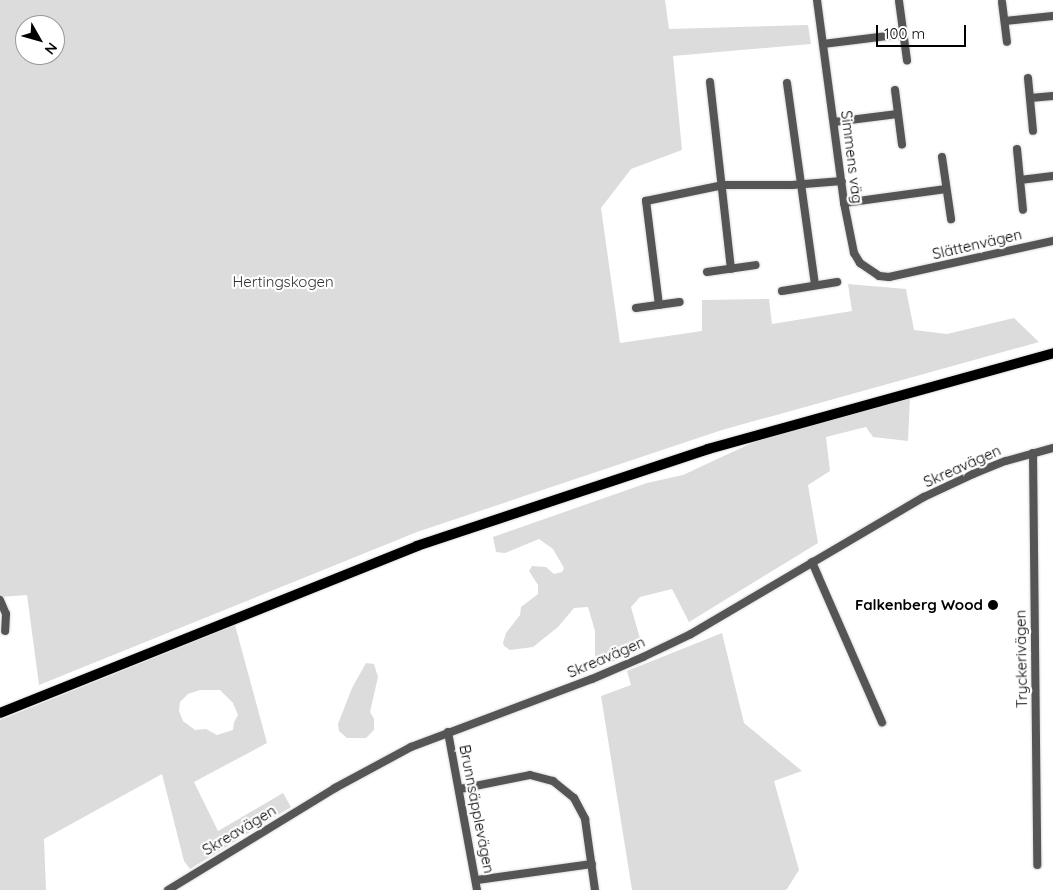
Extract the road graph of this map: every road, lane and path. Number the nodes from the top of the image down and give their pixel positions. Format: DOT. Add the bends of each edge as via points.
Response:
graph roads {
  1 [pos="817,0"];
  2 [pos="899,1"];
  3 [pos="1002,2"];
  4 [pos="1053,16"];
  5 [pos="1005,22"];
  6 [pos="904,34"];
  7 [pos="1007,42"];
  8 [pos="823,44"];
  9 [pos="907,60"];
  10 [pos="1028,78"];
  11 [pos="710,82"];
  12 [pos="787,84"];
  13 [pos="895,90"];
  14 [pos="1053,96"];
  15 [pos="1030,98"];
  16 [pos="898,114"];
  17 [pos="834,122"];
  18 [pos="1033,131"];
  19 [pos="902,145"];
  20 [pos="1017,149"];
  21 [pos="942,157"];
  22 [pos="1053,176"];
  23 [pos="1020,180"];
  24 [pos="842,181"];
  25 [pos="803,184"];
  26 [pos="722,185"];
  27 [pos="946,189"];
  28 [pos="844,203"];
  29 [pos="1023,210"];
  30 [pos="951,220"];
  31 [pos="1053,241"];
  32 [pos="756,266"];
  33 [pos="731,269"];
  34 [pos="707,272"];
  35 [pos="908,275"];
  36 [pos="837,282"];
  37 [pos="815,285"];
  38 [pos="782,291"];
  39 [pos="680,302"];
  40 [pos="659,304"];
  41 [pos="636,308"];
  42 [pos="1053,353"];
  43 [pos="1053,448"];
  44 [pos="1033,453"];
  45 [pos="812,562"];
  46 [pos="0,600"];
  47 [pos="5,631"];
  48 [pos="0,713"];
  49 [pos="882,722"];
  50 [pos="448,732"];
  51 [pos="460,789"];
  52 [pos="592,864"];
  53 [pos="1037,865"];
  54 [pos="477,880"];
  55 [pos="168,890"];
  56 [pos="477,890"];
  57 [pos="595,890"];
  1 -- 8 [label="street, Simmens väg"];
  2 -- 6 [label="street"];
  3 -- 5 [label="street"];
  4 -- 5 [label="street"];
  5 -- 7 [label="street"];
  6 -- 8 [label="street"];
  6 -- 9 [label="street"];
  8 -- 17 [label="street, Simmens väg"];
  10 -- 15 [label="street"];
  11 -- 26 [label="street"];
  12 -- 25 [label="street"];
  13 -- 16 [label="street"];
  14 -- 15 [label="street"];
  15 -- 18 [label="street"];
  16 -- 17 [label="street"];
  16 -- 19 [label="street"];
  17 -- 24 [label="street, Simmens väg"];
  20 -- 23 [label="street"];
  21 -- 27 [label="street"];
  22 -- 23 [label="street"];
  23 -- 29 [label="street"];
  24 -- 25 [label="street"];
  24 -- 28 [label="street, Simmens väg"];
  25 -- 26 [label="street"];
  25 -- 37 [label="street"];
  26 -- 33 [label="street"];
  26 -- 40 [label="street" via="646,201"];
  27 -- 28 [label="street"];
  27 -- 30 [label="street"];
  28 -- 35 [label="street, Simmens väg" via="854,253 860,263 879,276"];
  31 -- 35 [label="street, Slättenvägen"];
  32 -- 33 [label="street"];
  33 -- 34 [label="street"];
  36 -- 37 [label="street"];
  37 -- 38 [label="street"];
  39 -- 40 [label="street"];
  40 -- 41 [label="street"];
  42 -- 48 [label="main road" via="708,449 417,546"];
  43 -- 44 [label="street, Skreavägen"];
  44 -- 45 [label="street, Skreavägen" via="946,486"];
  44 -- 53 [label="street, Tryckerivägen"];
  45 -- 49 [label="street"];
  45 -- 50 [label="street, Skreavägen" via="691,634 643,657"];
  46 -- 47 [label="street" via="6,614"];
  50 -- 51 [label="street, Brunnsäpplevägen"];
  50 -- 55 [label="street, Skreavägen" via="411,747 350,780"];
  51 -- 52 [label="street" via="530,775 553,781 574,798 585,820"];
  51 -- 54 [label="street, Brunnsäpplevägen"];
  52 -- 54 [label="street"];
  52 -- 57 [label="street"];
  54 -- 56 [label="street, Brunnsäpplevägen"];
}
